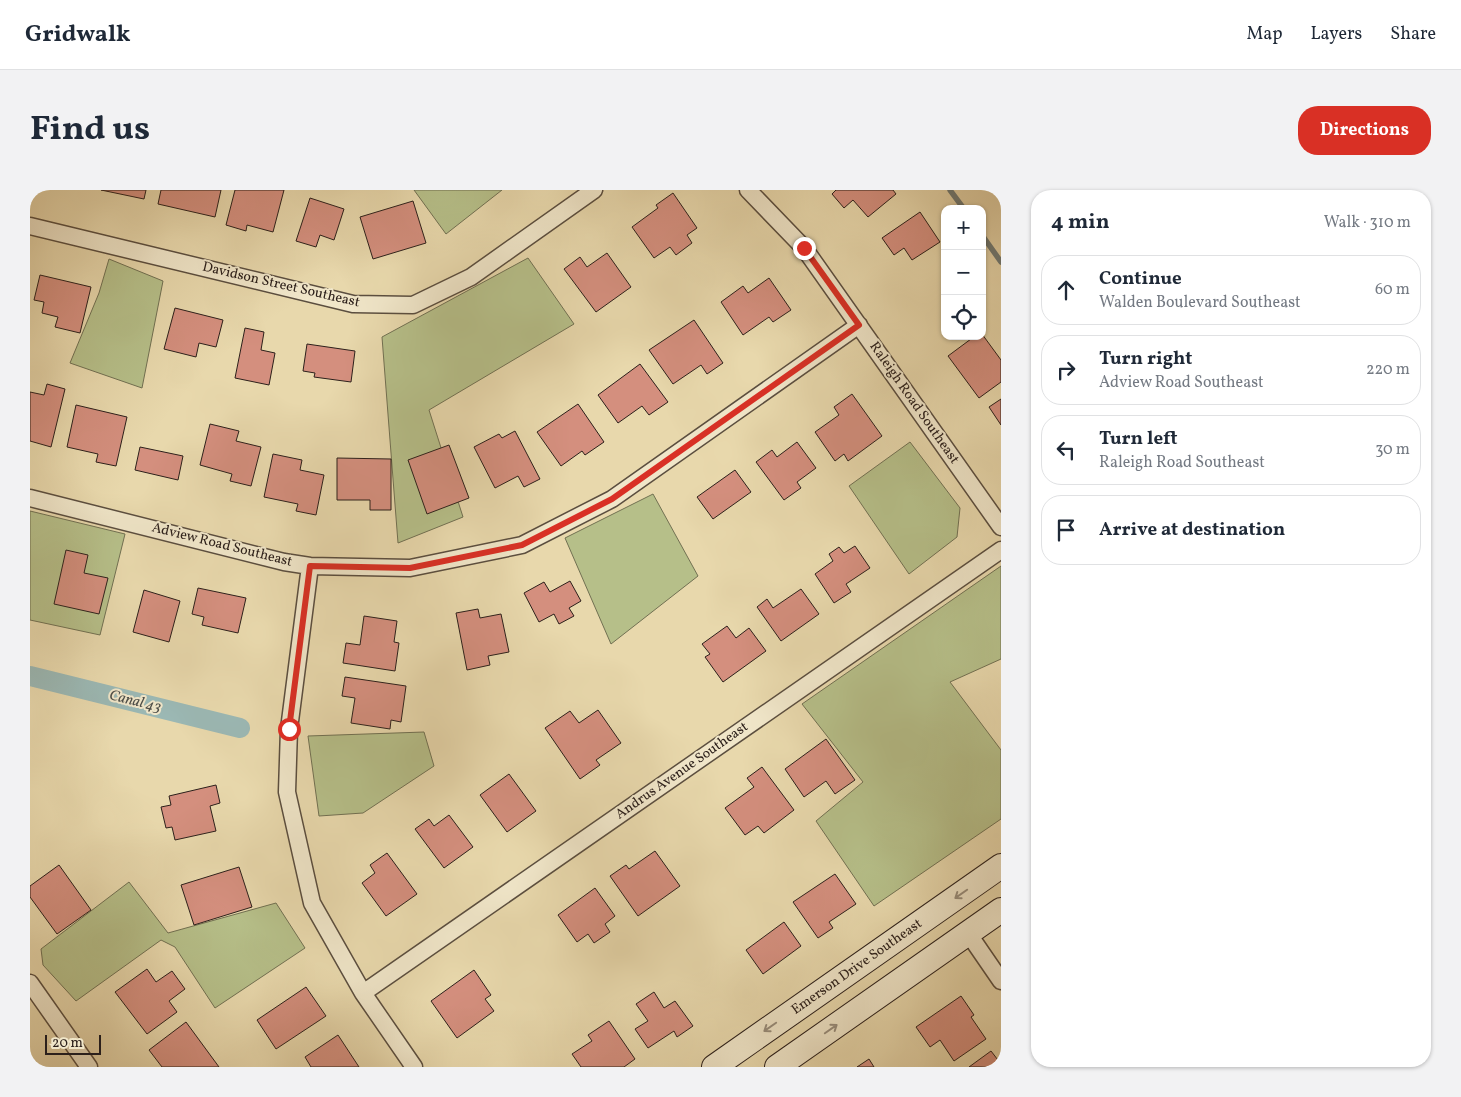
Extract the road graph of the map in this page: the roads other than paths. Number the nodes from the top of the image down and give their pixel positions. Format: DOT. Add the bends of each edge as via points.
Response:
graph roads {
  1 [pos="594,190"];
  2 [pos="748,190"];
  3 [pos="30,226"];
  4 [pos="859,325"];
  5 [pos="30,498"];
  6 [pos="1001,527"];
  7 [pos="1001,550"];
  8 [pos="310,566"];
  9 [pos="1001,866"];
  10 [pos="1001,910"];
  11 [pos="968,933"];
  12 [pos="1001,980"];
  13 [pos="30,983"];
  14 [pos="362,993"];
  15 [pos="89,1067"];
  16 [pos="414,1067"];
  17 [pos="714,1067"];
  18 [pos="777,1067"];
  1 -- 3 [label="street, Davidson Street Southeast" via="471,277 413,304 353,304"];
  2 -- 4 [label="street, Raleigh Road Southeast" via="804,248"];
  4 -- 6 [label="street, Raleigh Road Southeast"];
  4 -- 8 [label="street, Adview Road Southeast" via="612,499 522,545 410,568"];
  5 -- 8 [label="street, Adview Road Southeast"];
  7 -- 14 [label="street, Andrus Avenue Southeast"];
  8 -- 14 [label="street" via="289,729 287,792 312,903"];
  9 -- 17 [label="street, Emerson Drive Southeast, one-way"];
  10 -- 11 [label="street"];
  11 -- 12 [label="street"];
  18 -- 11 [label="street, one-way"];
  13 -- 15 [label="street"];
  14 -- 16 [label="street"];
}
